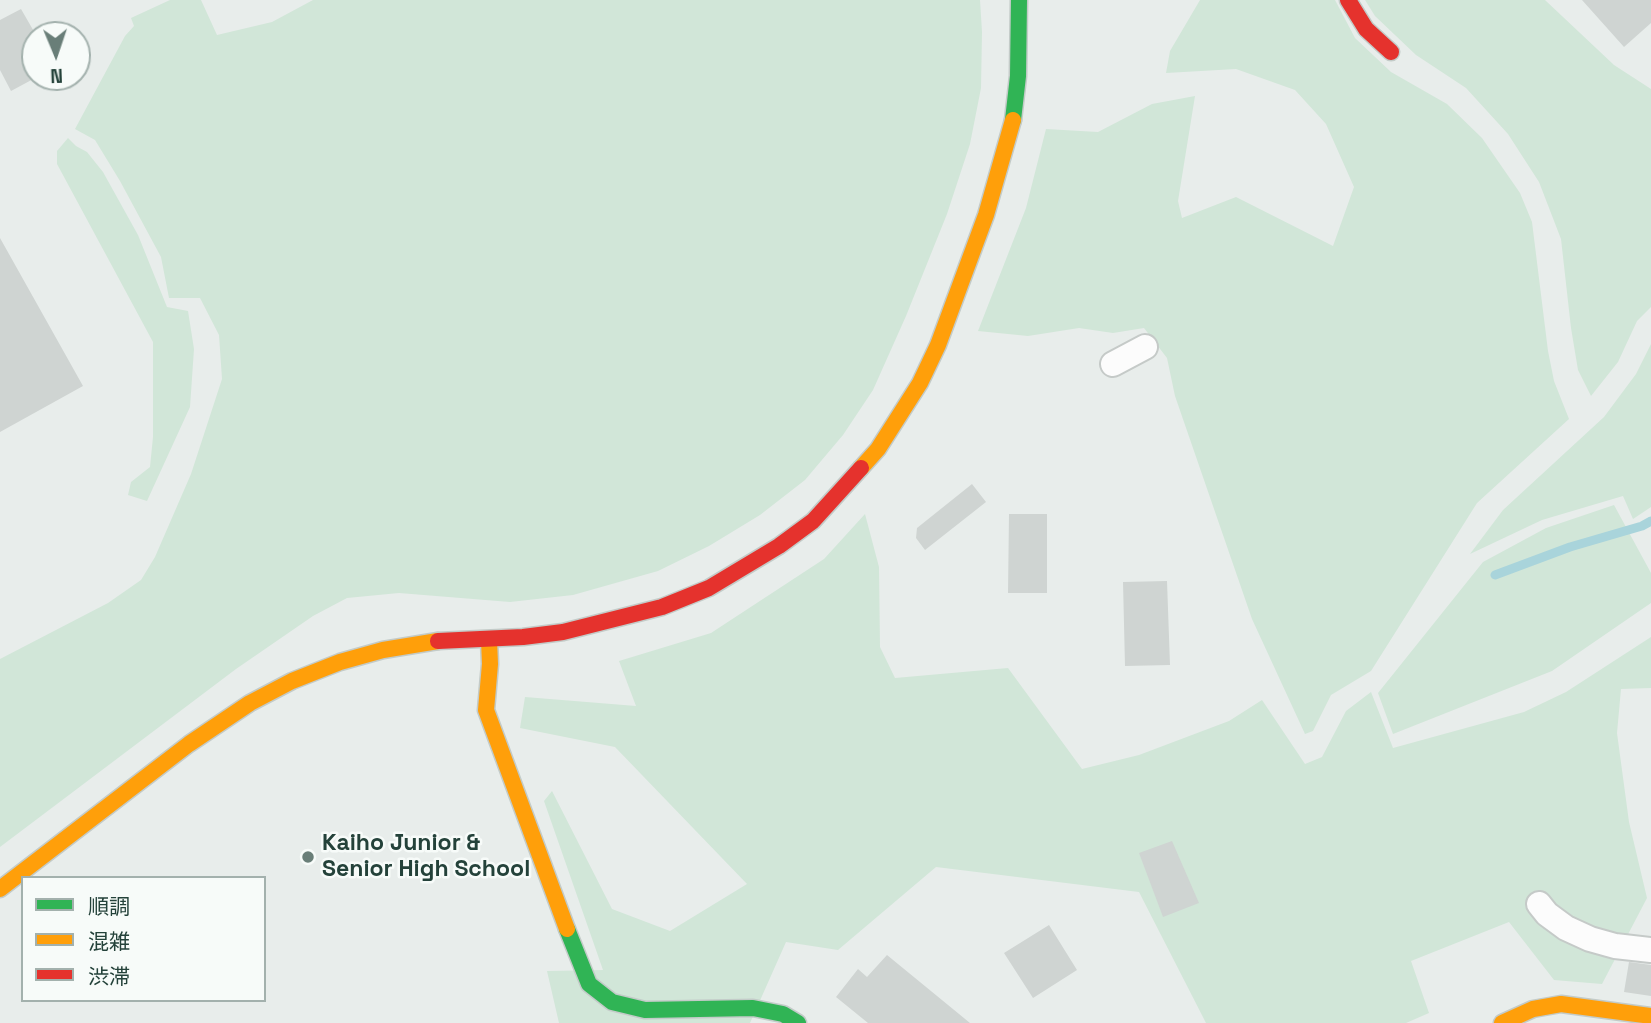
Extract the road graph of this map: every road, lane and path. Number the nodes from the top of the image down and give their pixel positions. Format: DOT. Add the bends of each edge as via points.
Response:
graph roads {
  1 [pos="1019,0"];
  2 [pos="1348,0"];
  3 [pos="1391,52"];
  4 [pos="1144,347"];
  5 [pos="1113,364"];
  6 [pos="489,640"];
  7 [pos="0,889"];
  8 [pos="1539,904"];
  9 [pos="1651,950"];
  10 [pos="1651,1016"];
  11 [pos="798,1023"];
  12 [pos="1502,1023"];
  1 -- 6 [label="street" via="1013,119 986,215 934,353 878,450 813,521 709,588 613,621"];
  2 -- 3 [label="street" via="1367,29"];
  4 -- 5 [label="street"];
  6 -- 7 [label="street" via="428,642 383,650 292,681 189,744"];
  6 -- 11 [label="street" via="486,710 589,984 612,1002 645,1010 753,1008 783,1014"];
  8 -- 9 [label="street" via="1566,928 1590,939"];
  10 -- 12 [label="street" via="1561,1004 1533,1009"];
}
